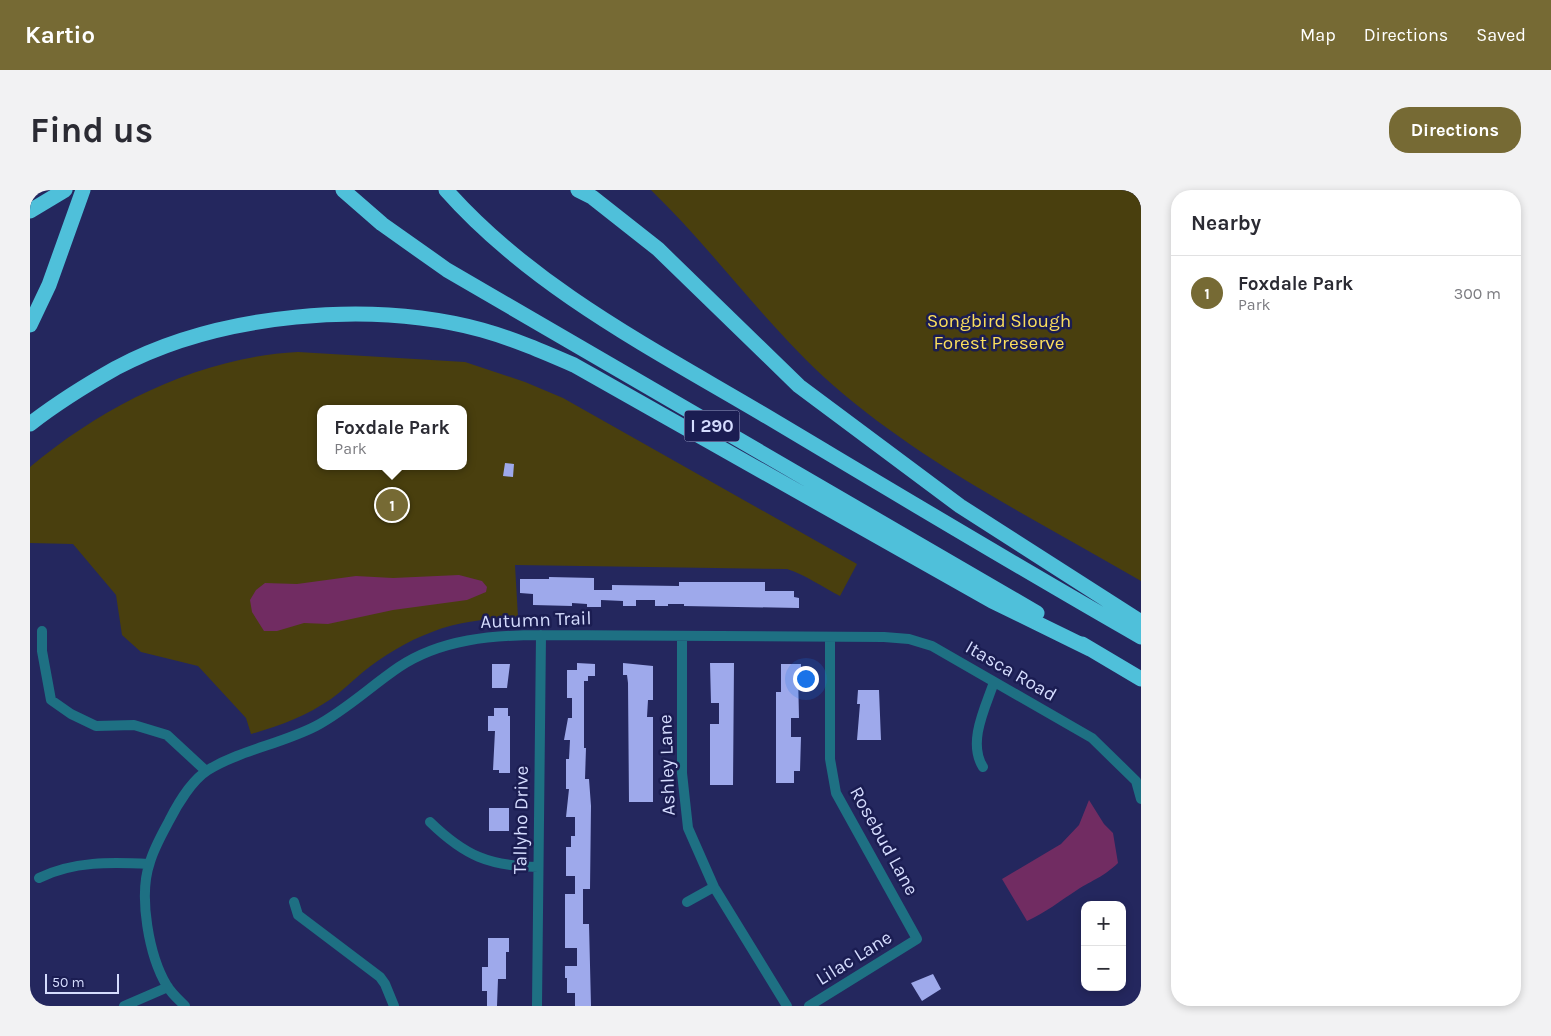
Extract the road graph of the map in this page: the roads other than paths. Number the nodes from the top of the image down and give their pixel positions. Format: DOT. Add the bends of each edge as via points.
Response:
graph roads {
  1 [pos="40,190"];
  2 [pos="65,190"];
  3 [pos="83,190"];
  4 [pos="343,190"];
  5 [pos="446,190"];
  6 [pos="578,190"];
  7 [pos="30,211"];
  8 [pos="30,215"];
  9 [pos="30,324"];
  10 [pos="30,424"];
  11 [pos="1141,622"];
  12 [pos="42,631"];
  13 [pos="541,635"];
  14 [pos="682,636"];
  15 [pos="830,637"];
  16 [pos="1141,637"];
  17 [pos="1090,650"];
  18 [pos="1141,679"];
  19 [pos="994,682"];
  20 [pos="983,766"];
  21 [pos="206,771"];
  22 [pos="1141,799"];
  23 [pos="430,822"];
  24 [pos="149,864"];
  25 [pos="538,867"];
  26 [pos="39,878"];
  27 [pos="714,887"];
  28 [pos="294,902"];
  29 [pos="687,902"];
  30 [pos="917,939"];
  31 [pos="168,988"];
  32 [pos="124,1006"];
  33 [pos="185,1006"];
  34 [pos="394,1006"];
  35 [pos="537,1006"];
  36 [pos="787,1006"];
  37 [pos="809,1006"];
  1 -- 8 [label="highway"];
  2 -- 7 [label="highway"];
  3 -- 9 [label="highway" via="52,276"];
  4 -- 17 [label="highway, I 290" via="382,224 447,270 1034,612"];
  5 -- 16 [label="highway, I 290" via="516,255 608,323"];
  6 -- 11 [label="highway" via="592,197 658,249 799,386 960,506"];
  10 -- 17 [label="highway" via="58,403 118,368 204,334 254,323 322,314 381,314 482,330 574,366 992,601"];
  12 -- 21 [label="street" via="42,652 51,700 96,726 134,725 167,735"];
  13 -- 14 [label="street, Autumn Trail"];
  13 -- 21 [label="street, Autumn Trail" via="480,638 437,648 401,666 315,726"];
  13 -- 25 [label="street, Tallyho Drive"];
  14 -- 15 [label="street, Autumn Trail"];
  14 -- 27 [label="street, Ashley Lane" via="684,808 688,828"];
  15 -- 19 [label="street, Itasca Road" via="910,639 932,646"];
  15 -- 30 [label="street, Rosebud Lane" via="830,759 836,793"];
  17 -- 18 [label="highway, I 290"];
  19 -- 20 [label="street" via="978,732 979,760"];
  19 -- 22 [label="street, Itasca Road" via="1092,738 1136,781"];
  21 -- 24 [label="street, Autumn Trail" via="179,802"];
  23 -- 25 [label="street" via="447,838 474,855 508,866"];
  24 -- 26 [label="street" via="104,862 56,870"];
  24 -- 31 [label="street, Autumn Trail" via="147,929"];
  25 -- 35 [label="street, Tallyho Drive"];
  27 -- 29 [label="street"];
  27 -- 36 [label="street, Ashley Lane"];
  28 -- 34 [label="street" via="298,915 380,977"];
  30 -- 37 [label="street, Lilac Lane"];
  31 -- 32 [label="street"];
  31 -- 33 [label="street, Autumn Trail"];
}
